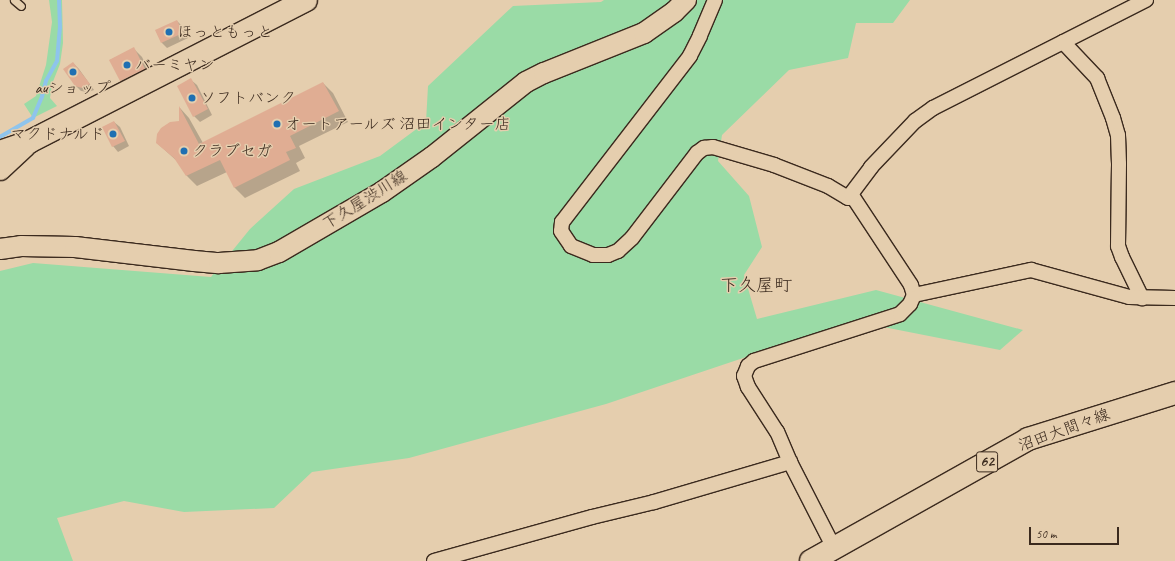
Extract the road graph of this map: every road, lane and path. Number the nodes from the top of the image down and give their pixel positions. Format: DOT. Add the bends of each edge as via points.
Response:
graph roads {
  1 [pos="14,0"];
  2 [pos="306,0"];
  3 [pos="686,0"];
  4 [pos="715,0"];
  5 [pos="1146,0"];
  6 [pos="21,6"];
  7 [pos="1063,42"];
  8 [pos="29,142"];
  9 [pos="0,152"];
  10 [pos="0,169"];
  11 [pos="851,194"];
  12 [pos="0,249"];
  13 [pos="914,295"];
  14 [pos="1142,298"];
  15 [pos="1175,298"];
  16 [pos="1175,393"];
  17 [pos="790,462"];
  18 [pos="834,548"];
  19 [pos="434,561"];
  20 [pos="811,561"];
  1 -- 6 [label="lane"];
  2 -- 8 [label="main road"];
  3 -- 12 [label="main road, 下久屋渋川線" via="674,12 644,33 526,82 420,166 382,192 279,252 258,260 219,263 75,247 28,245"];
  4 -- 11 [label="street" via="690,56 562,222 565,239 571,246 593,254 608,255 618,251 632,238 704,148 713,147 774,165 828,186 848,198"];
  5 -- 7 [label="street"];
  7 -- 11 [label="street" via="933,108 915,121 871,167"];
  7 -- 14 [label="street" via="1096,78 1113,118 1118,135 1118,246"];
  8 -- 9 [label="main road"];
  8 -- 10 [label="main road"];
  11 -- 13 [label="street" via="912,285"];
  13 -- 14 [label="street" via="1031,270 1129,297"];
  13 -- 17 [label="street" via="910,304 900,314 754,361 748,366 744,376 748,387 777,432"];
  14 -- 15 [label="street"];
  16 -- 18 [label="main road, 沼田大間々線 / 62" via="1028,439"];
  17 -- 18 [label="street"];
  17 -- 19 [label="street" via="654,502"];
  18 -- 20 [label="main road, 沼田大間々線 / 62"];
}
